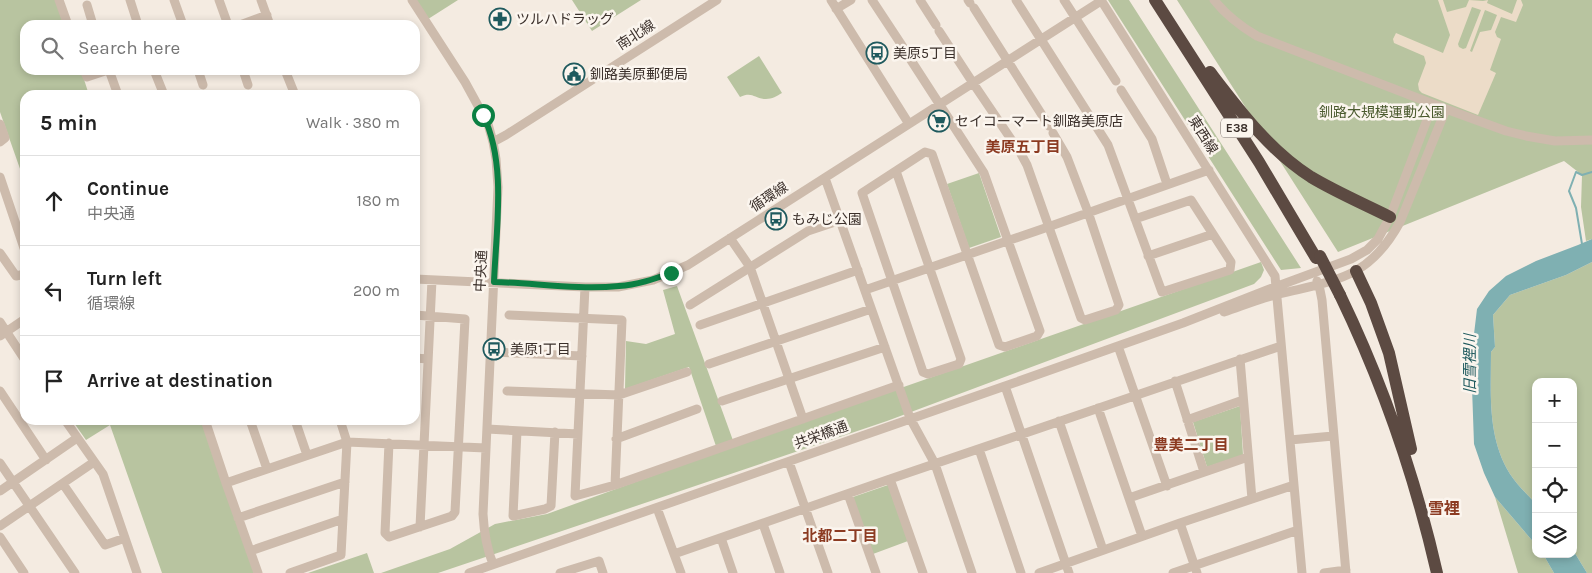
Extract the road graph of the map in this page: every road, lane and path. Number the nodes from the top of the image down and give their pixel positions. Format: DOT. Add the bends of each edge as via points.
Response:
graph roads {
  1 [pos="59,0"];
  2 [pos="130,0"];
  3 [pos="174,0"];
  4 [pos="219,0"];
  5 [pos="261,0"];
  6 [pos="412,0"];
  7 [pos="717,0"];
  8 [pos="831,0"];
  9 [pos="851,0"];
  10 [pos="872,0"];
  11 [pos="920,0"];
  12 [pos="1016,0"];
  13 [pos="1064,0"];
  14 [pos="1101,0"];
  15 [pos="1155,0"];
  16 [pos="1161,0"];
  17 [pos="1214,0"];
  18 [pos="971,4"];
  19 [pos="86,5"];
  20 [pos="836,9"];
  21 [pos="266,15"];
  22 [pos="1076,18"];
  23 [pos="66,20"];
  24 [pos="91,20"];
  25 [pos="136,20"];
  26 [pos="181,20"];
  27 [pos="226,20"];
  28 [pos="253,20"];
  29 [pos="268,20"];
  30 [pos="1042,39"];
  31 [pos="1199,59"];
  32 [pos="1007,61"];
  33 [pos="111,75"];
  34 [pos="156,75"];
  35 [pos="200,75"];
  36 [pos="245,75"];
  37 [pos="288,75"];
  38 [pos="1116,81"];
  39 [pos="973,83"];
  40 [pos="203,85"];
  41 [pos="248,85"];
  42 [pos="116,90"];
  43 [pos="162,90"];
  44 [pos="292,90"];
  45 [pos="1122,90"];
  46 [pos="1433,104"];
  47 [pos="939,105"];
  48 [pos="1446,109"];
  49 [pos="0,124"];
  50 [pos="908,124"];
  51 [pos="1592,140"];
  52 [pos="0,142"];
  53 [pos="493,142"];
  54 [pos="1410,165"];
  55 [pos="1209,170"];
  56 [pos="1422,170"];
  57 [pos="896,172"];
  58 [pos="0,177"];
  59 [pos="825,178"];
  60 [pos="1167,184"];
  61 [pos="1127,198"];
  62 [pos="1397,198"];
  63 [pos="1408,202"];
  64 [pos="1088,212"];
  65 [pos="1135,219"];
  66 [pos="841,220"];
  67 [pos="1395,220"];
  68 [pos="1048,228"];
  69 [pos="1213,234"];
  70 [pos="20,236"];
  71 [pos="730,238"];
  72 [pos="1008,240"];
  73 [pos="0,253"];
  74 [pos="967,255"];
  75 [pos="1148,256"];
  76 [pos="1318,257"];
  77 [pos="1353,265"];
  78 [pos="750,267"];
  79 [pos="929,268"];
  80 [pos="858,270"];
  81 [pos="1313,274"];
  82 [pos="20,275"];
  83 [pos="420,279"];
  84 [pos="432,280"];
  85 [pos="892,280"];
  86 [pos="494,282"];
  87 [pos="1319,285"];
  88 [pos="585,287"];
  89 [pos="865,290"];
  90 [pos="1276,291"];
  91 [pos="1338,296"];
  92 [pos="763,303"];
  93 [pos="690,305"];
  94 [pos="872,309"];
  95 [pos="420,315"];
  96 [pos="509,315"];
  97 [pos="430,316"];
  98 [pos="584,318"];
  99 [pos="0,322"];
  100 [pos="20,322"];
  101 [pos="700,325"];
  102 [pos="3,334"];
  103 [pos="776,341"];
  104 [pos="1118,346"];
  105 [pos="1281,346"];
  106 [pos="885,347"];
  107 [pos="491,352"];
  108 [pos="20,354"];
  109 [pos="582,356"];
  110 [pos="420,358"];
  111 [pos="428,359"];
  112 [pos="1240,359"];
  113 [pos="708,364"];
  114 [pos="687,372"];
  115 [pos="789,380"];
  116 [pos="1175,382"];
  117 [pos="899,385"];
  118 [pos="1005,386"];
  119 [pos="0,391"];
  120 [pos="507,391"];
  121 [pos="580,394"];
  122 [pos="618,395"];
  123 [pos="1136,395"];
  124 [pos="1243,400"];
  125 [pos="722,401"];
  126 [pos="420,402"];
  127 [pos="426,403"];
  128 [pos="1098,408"];
  129 [pos="697,409"];
  130 [pos="910,418"];
  131 [pos="803,419"];
  132 [pos="1187,420"];
  133 [pos="20,421"];
  134 [pos="1059,421"];
  135 [pos="23,425"];
  136 [pos="68,425"];
  137 [pos="207,425"];
  138 [pos="252,425"];
  139 [pos="297,425"];
  140 [pos="342,425"];
  141 [pos="487,429"];
  142 [pos="517,431"];
  143 [pos="555,432"];
  144 [pos="578,434"];
  145 [pos="1021,434"];
  146 [pos="1334,436"];
  147 [pos="77,438"];
  148 [pos="616,439"];
  149 [pos="1290,440"];
  150 [pos="347,442"];
  151 [pos="389,444"];
  152 [pos="424,445"];
  153 [pos="459,447"];
  154 [pos="486,448"];
  155 [pos="979,449"];
  156 [pos="307,455"];
  157 [pos="1248,458"];
  158 [pos="46,460"];
  159 [pos="94,462"];
  160 [pos="789,462"];
  161 [pos="0,463"];
  162 [pos="935,464"];
  163 [pos="267,469"];
  164 [pos="1204,472"];
  165 [pos="890,479"];
  166 [pos="13,482"];
  167 [pos="345,482"];
  168 [pos="226,483"];
  169 [pos="63,484"];
  170 [pos="615,485"];
  171 [pos="1294,485"];
  172 [pos="1167,486"];
  173 [pos="0,491"];
  174 [pos="848,494"];
  175 [pos="1129,498"];
  176 [pos="1252,499"];
  177 [pos="29,506"];
  178 [pos="657,508"];
  179 [pos="806,509"];
  180 [pos="238,518"];
  181 [pos="343,519"];
  182 [pos="1180,523"];
  183 [pos="763,524"];
  184 [pos="0,526"];
  185 [pos="420,527"];
  186 [pos="1298,530"];
  187 [pos="1428,533"];
  188 [pos="1142,536"];
  189 [pos="0,537"];
  190 [pos="125,538"];
  191 [pos="721,538"];
  192 [pos="1103,550"];
  193 [pos="250,551"];
  194 [pos="674,554"];
  195 [pos="493,564"];
  196 [pos="1066,564"];
  197 [pos="1196,569"];
  198 [pos="1346,572"];
  199 [pos="24,573"];
  200 [pos="75,573"];
  201 [pos="137,573"];
  202 [pos="258,573"];
  203 [pos="290,573"];
  204 [pos="469,573"];
  205 [pos="560,573"];
  206 [pos="603,573"];
  207 [pos="681,573"];
  208 [pos="733,573"];
  209 [pos="780,573"];
  210 [pos="828,573"];
  211 [pos="876,573"];
  212 [pos="923,573"];
  213 [pos="972,573"];
  214 [pos="1021,573"];
  215 [pos="1039,573"];
  216 [pos="1069,573"];
  217 [pos="1173,573"];
  218 [pos="1302,573"];
  219 [pos="1324,573"];
  220 [pos="1432,573"];
  221 [pos="1437,573"];
  1 -- 23 [label="street"];
  2 -- 25 [label="street"];
  3 -- 26 [label="street"];
  4 -- 27 [label="street"];
  5 -- 21 [label="street"];
  6 -- 53 [label="street, 中央通" via="465,82 488,124"];
  7 -- 53 [label="street, 南北線"];
  8 -- 20 [label="street"];
  9 -- 20 [label="street"];
  10 -- 47 [label="street"];
  11 -- 39 [label="street"];
  12 -- 30 [label="street"];
  13 -- 22 [label="street"];
  14 -- 22 [label="street, 循環線"];
  14 -- 55 [label="street, 東西線"];
  15 -- 76 [label="highway, E38"];
  16 -- 31 [label="highway, E38"];
  17 -- 46 [label="street" via="1257,36"];
  18 -- 32 [label="street"];
  19 -- 24 [label="street"];
  20 -- 50 [label="street"];
  21 -- 28 [label="street"];
  21 -- 29 [label="street"];
  22 -- 30 [label="street, 循環線"];
  22 -- 38 [label="street"];
  30 -- 32 [label="street, 循環線"];
  30 -- 61 [label="street" via="1108,145"];
  31 -- 67 [label="highway" via="1243,116 1271,145 1312,177"];
  31 -- 76 [label="highway, E38" via="1290,203"];
  32 -- 39 [label="street, 循環線"];
  32 -- 64 [label="street" via="1068,157"];
  33 -- 42 [label="street"];
  34 -- 43 [label="street"];
  35 -- 40 [label="street"];
  36 -- 41 [label="street"];
  37 -- 44 [label="street"];
  39 -- 47 [label="street, 循環線"];
  39 -- 68 [label="street" via="1027,165"];
  45 -- 60 [label="street" via="1152,139"];
  46 -- 48 [label="street"];
  46 -- 54 [label="street"];
  47 -- 50 [label="street, 循環線"];
  47 -- 72 [label="street" via="984,173"];
  48 -- 51 [label="street" via="1526,136 1555,141"];
  48 -- 56 [label="street"];
  49 -- 52 [label="street" via="6,138"];
  50 -- 59 [label="street, 循環線"];
  53 -- 86 [label="street, 中央通" via="498,187"];
  54 -- 56 [label="street"];
  54 -- 62 [label="street"];
  55 -- 60 [label="street"];
  55 -- 90 [label="street, 東西線" via="1275,276"];
  56 -- 63 [label="street"];
  57 -- 74 [label="street" via="924,152 932,154"];
  57 -- 79 [label="street"];
  57 -- 85 [label="street" via="862,193"];
  58 -- 70 [label="street"];
  59 -- 66 [label="street"];
  59 -- 71 [label="street, 循環線"];
  60 -- 61 [label="street"];
  61 -- 64 [label="street"];
  61 -- 65 [label="street"];
  62 -- 63 [label="street"];
  62 -- 67 [label="street"];
  63 -- 67 [label="street"];
  64 -- 68 [label="street"];
  64 -- 68 [label="street" via="1119,305 1116,310 1085,320 1081,318"];
  65 -- 69 [label="street" via="1191,200"];
  65 -- 75 [label="street"];
  66 -- 78 [label="street" via="808,231"];
  66 -- 80 [label="street"];
  67 -- 77 [label="street" via="1390,240 1377,256 1364,266"];
  68 -- 72 [label="street"];
  69 -- 75 [label="street"];
  69 -- 75 [label="street" via="1231,262 1230,270 1162,292"];
  71 -- 78 [label="street"];
  71 -- 88 [label="street, 循環線" via="688,265 653,280"];
  72 -- 74 [label="street"];
  72 -- 74 [label="street" via="1040,331 1037,336 1004,347 999,345"];
  73 -- 82 [label="street" via="16,276"];
  74 -- 79 [label="street"];
  76 -- 91 [label="highway, E38"];
  77 -- 81 [label="street"];
  77 -- 87 [label="street" via="1343,278"];
  77 -- 187 [label="highway" via="1389,353"];
  78 -- 92 [label="street"];
  78 -- 93 [label="street"];
  79 -- 85 [label="street"];
  79 -- 85 [label="street" via="961,360 959,364 928,374 923,372"];
  80 -- 89 [label="street"];
  80 -- 92 [label="street"];
  81 -- 87 [label="street"];
  81 -- 90 [label="street"];
  83 -- 84 [label="street, 循環線"];
  84 -- 86 [label="street, 循環線"];
  84 -- 97 [label="street"];
  85 -- 89 [label="street"];
  86 -- 88 [label="street, 循環線"];
  86 -- 107 [label="street, 中央通"];
  87 -- 90 [label="street"];
  87 -- 146 [label="street"];
  88 -- 98 [label="street"];
  89 -- 94 [label="street"];
  90 -- 104 [label="street, 共栄橋通"];
  90 -- 105 [label="street, 東西線"];
  91 -- 187 [label="highway, E38" via="1369,358 1389,409"];
  91 -- 220 [label="highway, E38" via="1392,429"];
  92 -- 101 [label="street"];
  92 -- 103 [label="street"];
  94 -- 103 [label="street"];
  94 -- 106 [label="street"];
  95 -- 97 [label="street"];
  96 -- 98 [label="street"];
  97 -- 111 [label="street"];
  97 -- 153 [label="street" via="465,319"];
  98 -- 109 [label="street"];
  98 -- 122 [label="street" via="622,320"];
  99 -- 102 [label="street"];
  100 -- 102 [label="street"];
  102 -- 108 [label="street"];
  103 -- 113 [label="street"];
  103 -- 115 [label="street"];
  104 -- 118 [label="street, 共栄橋通"];
  104 -- 123 [label="street"];
  105 -- 112 [label="street"];
  105 -- 149 [label="street, 東西線"];
  106 -- 115 [label="street"];
  106 -- 117 [label="street"];
  107 -- 109 [label="street"];
  107 -- 141 [label="street, 中央通"];
  109 -- 121 [label="street"];
  110 -- 111 [label="street"];
  111 -- 127 [label="street"];
  112 -- 116 [label="street"];
  112 -- 124 [label="street"];
  114 -- 122 [label="street"];
  115 -- 125 [label="street"];
  115 -- 131 [label="street"];
  116 -- 123 [label="street"];
  116 -- 132 [label="street"];
  117 -- 130 [label="street"];
  117 -- 131 [label="street"];
  118 -- 130 [label="street, 共栄橋通"];
  118 -- 145 [label="street"];
  119 -- 133 [label="street"];
  120 -- 121 [label="street"];
  121 -- 122 [label="street"];
  121 -- 144 [label="street"];
  122 -- 148 [label="street"];
  123 -- 128 [label="street"];
  123 -- 172 [label="street"];
  124 -- 132 [label="street"];
  124 -- 157 [label="street"];
  126 -- 127 [label="street"];
  127 -- 152 [label="street"];
  128 -- 134 [label="street"];
  128 -- 175 [label="street"];
  129 -- 148 [label="street"];
  130 -- 160 [label="street, 共栄橋通"];
  130 -- 162 [label="street"];
  131 -- 170 [label="street"];
  132 -- 164 [label="street"];
  134 -- 145 [label="street"];
  134 -- 192 [label="street"];
  135 -- 158 [label="street"];
  136 -- 147 [label="street"];
  137 -- 168 [label="street"];
  138 -- 163 [label="street"];
  139 -- 156 [label="street"];
  140 -- 150 [label="street"];
  141 -- 142 [label="street"];
  141 -- 154 [label="street, 中央通"];
  142 -- 143 [label="street"];
  142 -- 143 [label="street" via="513,516 551,506"];
  143 -- 144 [label="street"];
  144 -- 170 [label="street" via="575,496"];
  145 -- 155 [label="street"];
  145 -- 196 [label="street"];
  146 -- 149 [label="street"];
  146 -- 198 [label="street"];
  147 -- 158 [label="street"];
  147 -- 159 [label="street"];
  148 -- 170 [label="street"];
  149 -- 171 [label="street, 東西線"];
  150 -- 151 [label="street"];
  150 -- 156 [label="street"];
  150 -- 167 [label="street"];
  151 -- 152 [label="street"];
  151 -- 185 [label="street" via="385,533 389,537"];
  152 -- 153 [label="street"];
  152 -- 185 [label="street"];
  153 -- 154 [label="street"];
  153 -- 185 [label="street" via="455,512"];
  154 -- 195 [label="street, 中央通" via="484,533"];
  155 -- 162 [label="street"];
  155 -- 214 [label="street"];
  156 -- 163 [label="street"];
  157 -- 164 [label="street"];
  157 -- 176 [label="street"];
  158 -- 166 [label="street"];
  159 -- 169 [label="street"];
  159 -- 190 [label="street" via="103,474"];
  160 -- 178 [label="street, 共栄橋通"];
  160 -- 179 [label="street"];
  161 -- 166 [label="street"];
  162 -- 165 [label="street"];
  162 -- 213 [label="street"];
  163 -- 168 [label="street"];
  164 -- 172 [label="street"];
  165 -- 174 [label="street"];
  165 -- 212 [label="street"];
  166 -- 173 [label="street"];
  166 -- 177 [label="street"];
  167 -- 180 [label="street"];
  167 -- 181 [label="street"];
  168 -- 180 [label="street"];
  169 -- 177 [label="street"];
  169 -- 190 [label="street" via="105,545"];
  171 -- 176 [label="street"];
  171 -- 186 [label="street, 東西線"];
  172 -- 175 [label="street"];
  174 -- 179 [label="street"];
  174 -- 211 [label="street"];
  175 -- 188 [label="street"];
  176 -- 182 [label="street"];
  177 -- 184 [label="street"];
  177 -- 200 [label="street"];
  178 -- 194 [label="street"];
  178 -- 195 [label="street, 共栄橋通"];
  179 -- 183 [label="street"];
  179 -- 210 [label="street"];
  180 -- 193 [label="street"];
  181 -- 193 [label="street"];
  181 -- 203 [label="street" via="341,555"];
  182 -- 188 [label="street"];
  182 -- 197 [label="street"];
  183 -- 191 [label="street"];
  183 -- 209 [label="street"];
  186 -- 197 [label="street"];
  186 -- 218 [label="street, 東西線"];
  187 -- 221 [label="highway, E38"];
  188 -- 192 [label="street"];
  189 -- 199 [label="street"];
  190 -- 201 [label="street"];
  191 -- 194 [label="street"];
  191 -- 208 [label="street"];
  192 -- 196 [label="street"];
  193 -- 202 [label="street"];
  194 -- 207 [label="street"];
  195 -- 204 [label="street, 共栄橋通"];
  196 -- 215 [label="street"];
  196 -- 216 [label="street"];
  197 -- 217 [label="street"];
  198 -- 219 [label="street"];
  205 -- 206 [label="street" via="599,561"];
}
